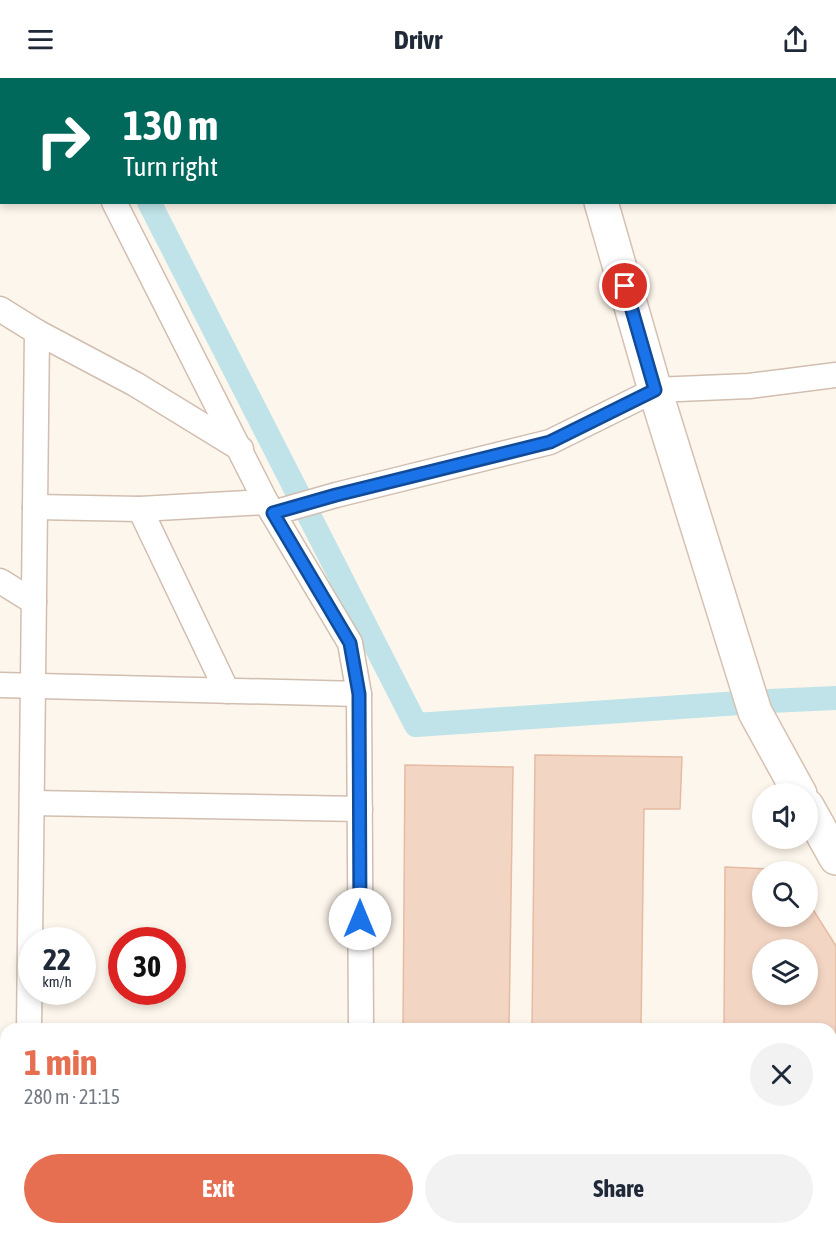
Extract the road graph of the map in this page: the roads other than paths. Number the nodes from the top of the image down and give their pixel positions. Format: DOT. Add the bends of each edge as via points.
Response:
graph roads {
  1 [pos="115,204"];
  2 [pos="602,204"];
  3 [pos="0,309"];
  4 [pos="37,332"];
  5 [pos="836,375"];
  6 [pos="655,390"];
  7 [pos="242,450"];
  8 [pos="35,507"];
  9 [pos="140,509"];
  10 [pos="274,509"];
  11 [pos="0,581"];
  12 [pos="34,602"];
  13 [pos="0,685"];
  14 [pos="33,686"];
  15 [pos="227,691"];
  16 [pos="359,694"];
  17 [pos="794,783"];
  18 [pos="33,803"];
  19 [pos="360,809"];
  20 [pos="818,826"];
  21 [pos="836,858"];
  22 [pos="29,1023"];
  23 [pos="361,1023"];
  1 -- 7 [label="street"];
  2 -- 6 [label="street"];
  3 -- 4 [label="street"];
  4 -- 7 [label="street" via="135,384"];
  4 -- 8 [label="street"];
  5 -- 6 [label="street" via="749,386"];
  6 -- 10 [label="street" via="550,442"];
  6 -- 17 [label="street" via="755,712"];
  7 -- 10 [label="street"];
  8 -- 9 [label="street"];
  8 -- 12 [label="street"];
  9 -- 10 [label="street"];
  9 -- 15 [label="street"];
  10 -- 16 [label="street" via="350,643"];
  11 -- 12 [label="street"];
  12 -- 14 [label="street"];
  13 -- 14 [label="street"];
  14 -- 15 [label="street"];
  14 -- 18 [label="street"];
  15 -- 16 [label="street"];
  16 -- 19 [label="street"];
  18 -- 19 [label="street"];
  18 -- 22 [label="street"];
  19 -- 23 [label="street"];
  20 -- 21 [label="street"];
}
